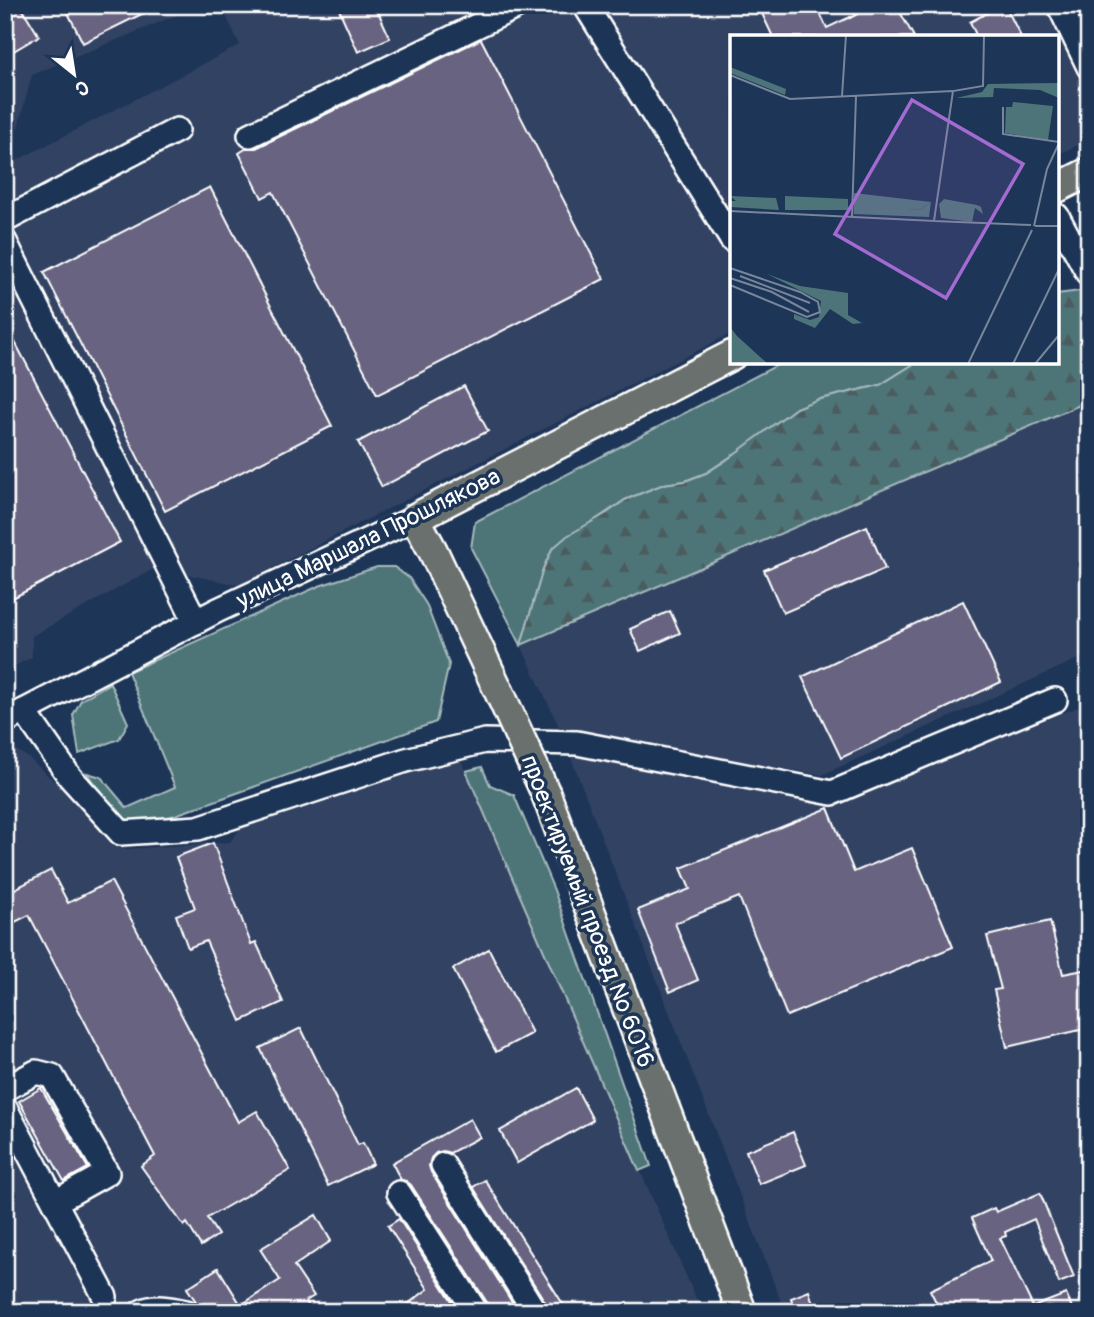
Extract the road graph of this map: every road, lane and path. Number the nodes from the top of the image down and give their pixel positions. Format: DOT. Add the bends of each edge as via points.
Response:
graph roads {
  1 [pos="520,5"];
  2 [pos="584,5"];
  3 [pos="1059,5"];
  4 [pos="1089,67"];
  5 [pos="177,130"];
  6 [pos="250,135"];
  7 [pos="1089,172"];
  8 [pos="1059,187"];
  9 [pos="5,220"];
  10 [pos="1059,220"];
  11 [pos="730,237"];
  12 [pos="5,242"];
  13 [pos="1089,275"];
  14 [pos="730,356"];
  15 [pos="415,518"];
  16 [pos="196,622"];
  17 [pos="1055,701"];
  18 [pos="15,716"];
  19 [pos="5,1089"];
  20 [pos="5,1108"];
  21 [pos="443,1166"];
  22 [pos="399,1193"];
  23 [pos="55,1202"];
  24 [pos="105,1297"];
  25 [pos="141,1312"];
  26 [pos="186,1312"];
  27 [pos="476,1312"];
  28 [pos="535,1312"];
  29 [pos="741,1312"];
  1 -- 6 [label="street"];
  2 -- 11 [label="street"];
  3 -- 4 [label="street"];
  5 -- 9 [label="street"];
  7 -- 8 [label="main road"];
  10 -- 13 [label="street"];
  12 -- 16 [label="street"];
  14 -- 15 [label="main road, улица Маршала Прошлякова"];
  15 -- 16 [label="street, улица Маршала Прошлякова"];
  15 -- 29 [label="main road, проектируемый проезд № 6016, bridge" via="546,794"];
  16 -- 18 [label="street, улица Маршала Прошлякова"];
  17 -- 18 [label="street" via="832,793 577,744 485,741 406,760 198,828 121,833"];
  19 -- 23 [label="street" via="36,1072 52,1076 107,1173"];
  20 -- 23 [label="street"];
  21 -- 28 [label="street"];
  22 -- 27 [label="street"];
  23 -- 24 [label="street"];
  25 -- 26 [label="street" via="169,1308"];
}
